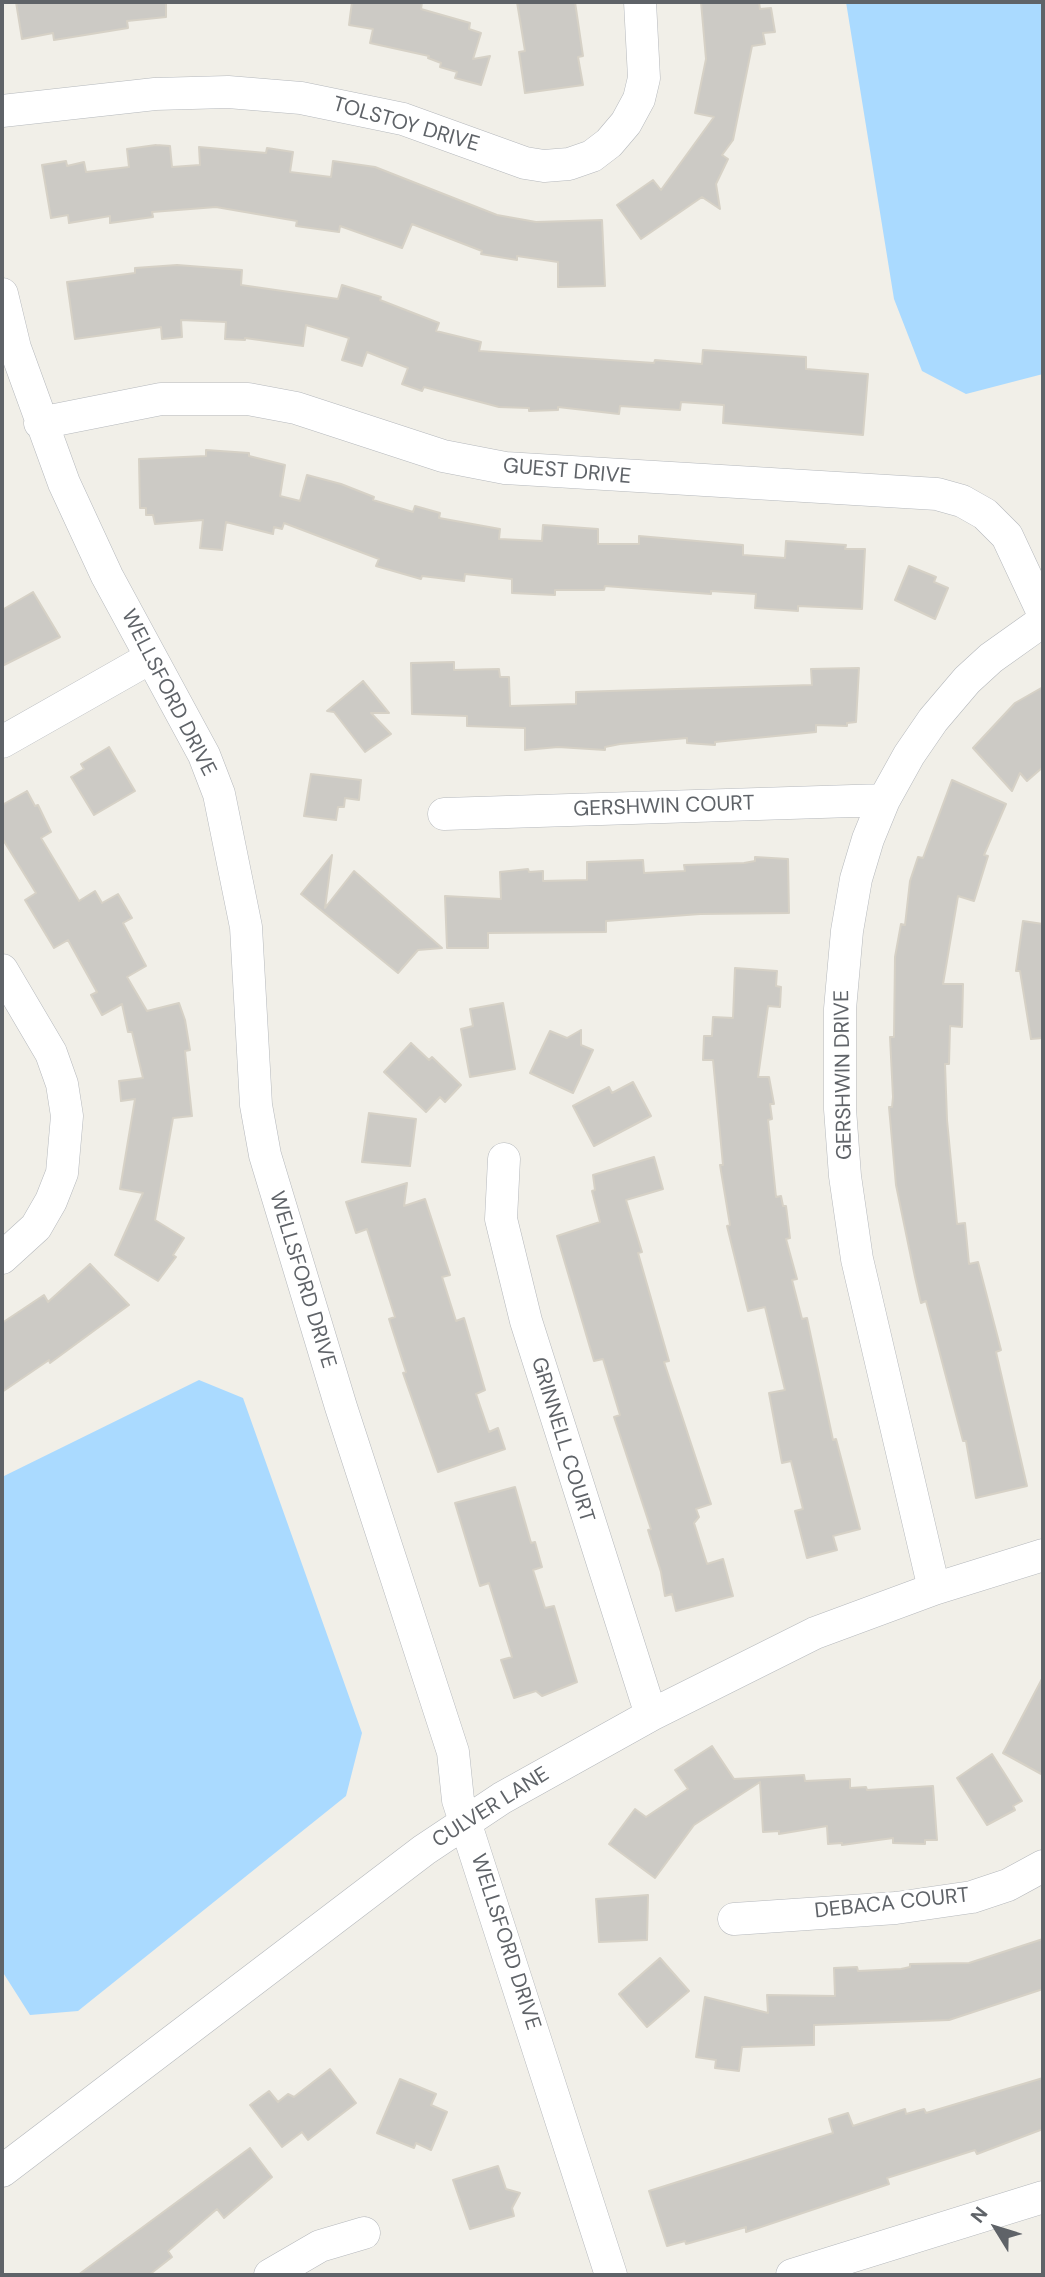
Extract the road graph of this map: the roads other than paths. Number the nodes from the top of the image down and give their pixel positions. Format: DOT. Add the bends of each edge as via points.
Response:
graph roads {
  1 [pos="640,2"];
  2 [pos="2,111"];
  3 [pos="2,294"];
  4 [pos="40,423"];
  5 [pos="1043,613"];
  6 [pos="1043,621"];
  7 [pos="150,657"];
  8 [pos="2,742"];
  9 [pos="884,800"];
  10 [pos="444,814"];
  11 [pos="2,970"];
  12 [pos="504,1159"];
  13 [pos="2,1258"];
  14 [pos="1043,1555"];
  15 [pos="934,1589"];
  16 [pos="651,1716"];
  17 [pos="465,1821"];
  18 [pos="1043,1866"];
  19 [pos="734,1919"];
  20 [pos="2,2171"];
  21 [pos="1043,2197"];
  22 [pos="364,2233"];
  23 [pos="270,2275"];
  24 [pos="611,2275"];
  25 [pos="792,2275"];
  1 -- 2 [label="street, TOLSTOY DRIVE" via="644,78 639,99 609,143 592,156 569,164 524,163 403,119 301,98 228,92 155,94"];
  3 -- 4 [label="street, WELLSFORD DRIVE"];
  4 -- 5 [label="street, GUEST DRIVE" via="161,399 248,399 296,408 443,456 505,468 937,494 985,514 1007,536"];
  4 -- 7 [label="street, WELLSFORD DRIVE" via="107,576"];
  6 -- 9 [label="street, GERSHWIN DRIVE" via="967,680 933,720"];
  7 -- 8 [label="street"];
  7 -- 17 [label="street, WELLSFORD DRIVE" via="188,722 219,794 246,927 256,1105 265,1155 453,1752"];
  9 -- 10 [label="street, GERSHWIN COURT"];
  9 -- 15 [label="street, GERSHWIN DRIVE" via="856,880 847,931 840,1009 840,1109 857,1259"];
  11 -- 13 [label="street" via="51,1053 67,1116 62,1172 51,1201 36,1227"];
  12 -- 16 [label="street, GRINNELL COURT" via="501,1219 526,1321"];
  14 -- 15 [label="street, CULVER LANE"];
  15 -- 16 [label="street, CULVER LANE" via="815,1633"];
  16 -- 17 [label="street, CULVER LANE"];
  17 -- 20 [label="street, CULVER LANE"];
  17 -- 24 [label="street, WELLSFORD DRIVE"];
  18 -- 19 [label="street, DEBACA COURT" via="972,1897 896,1908"];
  21 -- 25 [label="street"];
  22 -- 23 [label="street" via="320,2246"];
}
